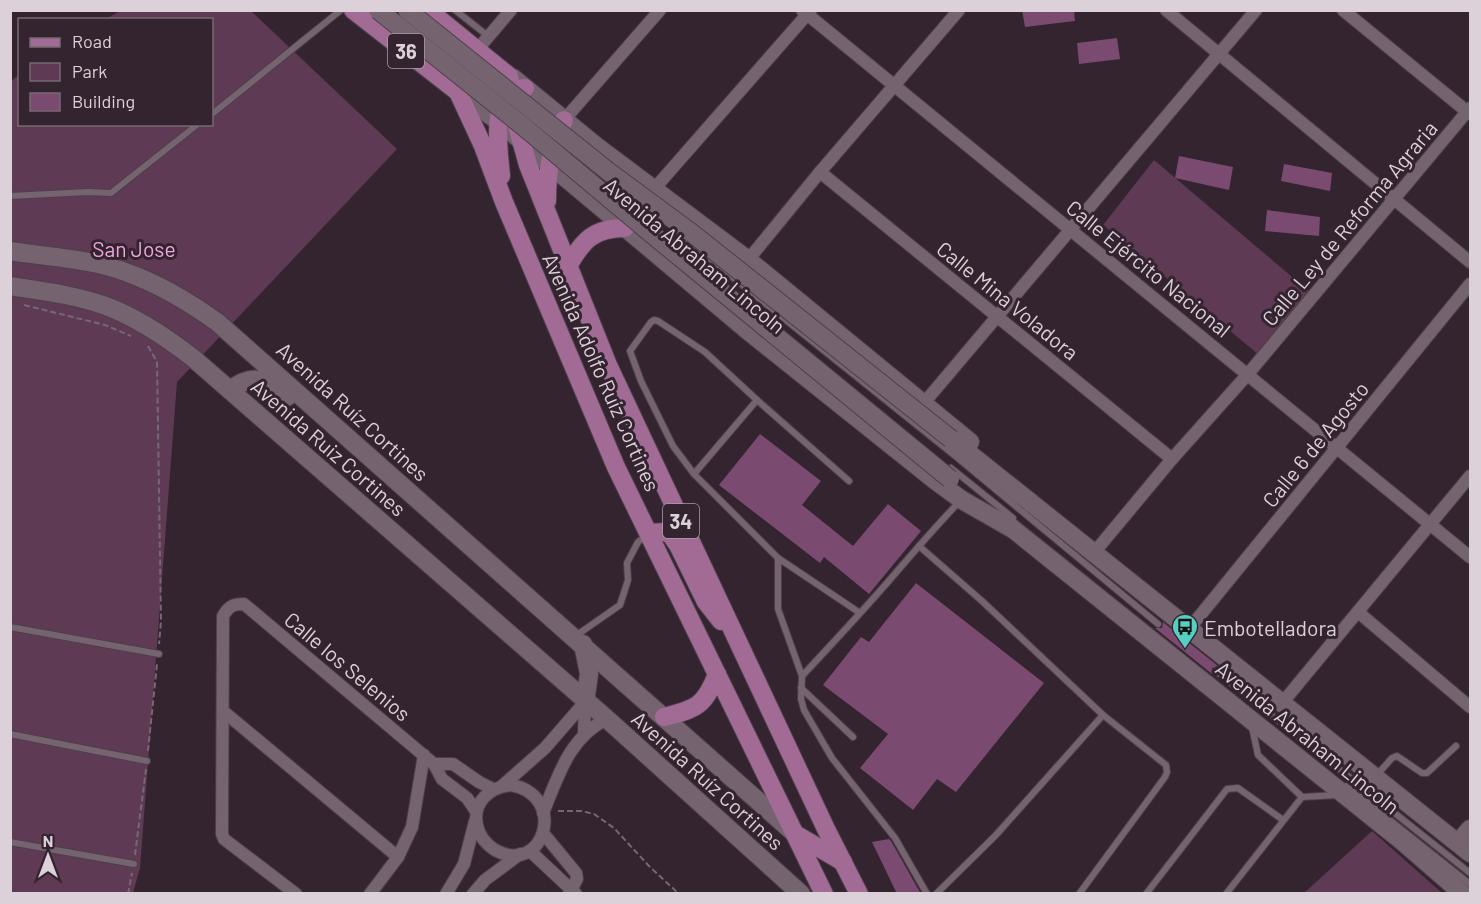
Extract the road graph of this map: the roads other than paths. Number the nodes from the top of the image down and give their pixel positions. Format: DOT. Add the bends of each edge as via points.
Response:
graph roads {
  1 [pos="341,10"];
  2 [pos="353,10"];
  3 [pos="367,10"];
  4 [pos="378,10"];
  5 [pos="390,10"];
  6 [pos="428,10"];
  7 [pos="456,10"];
  8 [pos="511,10"];
  9 [pos="660,10"];
  10 [pos="959,10"];
  11 [pos="1166,10"];
  12 [pos="1256,10"];
  13 [pos="1342,10"];
  14 [pos="807,12"];
  15 [pos="463,13"];
  16 [pos="407,17"];
  17 [pos="483,43"];
  18 [pos="1220,53"];
  19 [pos="479,78"];
  20 [pos="894,87"];
  21 [pos="458,92"];
  22 [pos="510,101"];
  23 [pos="1469,111"];
  24 [pos="213,113"];
  25 [pos="195,126"];
  26 [pos="520,140"];
  27 [pos="555,142"];
  28 [pos="626,167"];
  29 [pos="820,172"];
  30 [pos="600,179"];
  31 [pos="655,188"];
  32 [pos="10,196"];
  33 [pos="1395,198"];
  34 [pos="504,202"];
  35 [pos="600,204"];
  36 [pos="547,212"];
  37 [pos="658,218"];
  38 [pos="667,225"];
  39 [pos="626,228"];
  40 [pos="1070,230"];
  41 [pos="10,251"];
  42 [pos="748,260"];
  43 [pos="1470,262"];
  44 [pos="568,266"];
  45 [pos="1470,284"];
  46 [pos="10,286"];
  47 [pos="998,317"];
  48 [pos="1248,374"];
  49 [pos="230,390"];
  50 [pos="857,393"];
  51 [pos="756,400"];
  52 [pos="924,403"];
  53 [pos="1336,448"];
  54 [pos="1172,459"];
  55 [pos="940,460"];
  56 [pos="694,474"];
  57 [pos="1470,476"];
  58 [pos="1000,478"];
  59 [pos="849,481"];
  60 [pos="406,489"];
  61 [pos="962,500"];
  62 [pos="1430,525"];
  63 [pos="1017,527"];
  64 [pos="650,533"];
  65 [pos="919,546"];
  66 [pos="1093,554"];
  67 [pos="1470,557"];
  68 [pos="778,558"];
  69 [pos="1358,612"];
  70 [pos="860,613"];
  71 [pos="1158,624"];
  72 [pos="10,627"];
  73 [pos="1189,629"];
  74 [pos="738,640"];
  75 [pos="578,641"];
  76 [pos="159,654"];
  77 [pos="1216,671"];
  78 [pos="717,674"];
  79 [pos="802,676"];
  80 [pos="800,688"];
  81 [pos="585,702"];
  82 [pos="1283,702"];
  83 [pos="1470,707"];
  84 [pos="223,711"];
  85 [pos="1103,715"];
  86 [pos="664,717"];
  87 [pos="606,719"];
  88 [pos="1251,721"];
  89 [pos="584,734"];
  90 [pos="10,735"];
  91 [pos="853,737"];
  92 [pos="1456,746"];
  93 [pos="424,755"];
  94 [pos="147,761"];
  95 [pos="434,764"];
  96 [pos="1376,777"];
  97 [pos="1342,787"];
  98 [pos="498,788"];
  99 [pos="1302,797"];
  100 [pos="543,813"];
  101 [pos="476,815"];
  102 [pos="1283,820"];
  103 [pos="1470,829"];
  104 [pos="543,833"];
  105 [pos="797,835"];
  106 [pos="10,842"];
  107 [pos="1464,848"];
  108 [pos="525,853"];
  109 [pos="399,857"];
  110 [pos="843,862"];
  111 [pos="134,864"];
  112 [pos="1470,873"];
  113 [pos="1470,884"];
  114 [pos="572,892"];
  115 [pos="296,894"];
  116 [pos="370,894"];
  117 [pos="446,894"];
  118 [pos="473,894"];
  119 [pos="801,894"];
  120 [pos="824,894"];
  121 [pos="859,894"];
  122 [pos="927,894"];
  123 [pos="936,894"];
  124 [pos="1079,894"];
  125 [pos="1146,894"];
  126 [pos="1226,894"];
  127 [pos="1463,894"];
  1 -- 24 [label="lane"];
  2 -- 21 [label="main road, Avenida Abraham Lincoln / 36"];
  3 -- 22 [label="lane"];
  4 -- 63 [label="main road, Avenida Abraham Lincoln / 36, bridge" via="950,479"];
  5 -- 16 [label="lane"];
  6 -- 17 [label="main road, Avenida Abraham Lincoln / 36"];
  7 -- 15 [label="lane"];
  8 -- 17 [label="street"];
  9 -- 27 [label="street"];
  10 -- 20 [label="street"];
  11 -- 18 [label="street"];
  12 -- 18 [label="street"];
  13 -- 23 [label="street"];
  14 -- 20 [label="street, Calle Ejército Nacional"];
  14 -- 31 [label="street"];
  15 -- 17 [label="lane"];
  16 -- 58 [label="main road, 36, bridge" via="693,234"];
  17 -- 22 [label="main road, Avenida Abraham Lincoln / 36"];
  18 -- 33 [label="street"];
  18 -- 40 [label="street"];
  19 -- 22 [label="lane"];
  20 -- 29 [label="street"];
  20 -- 40 [label="street, Calle Ejército Nacional"];
  21 -- 22 [label="main road, Avenida Abraham Lincoln / 36"];
  21 -- 34 [label="main road, Avenida Adolfo Ruíz Cortines / 34"];
  22 -- 26 [label="main road, Avenida Abraham Lincoln / 36"];
  22 -- 27 [label="main road, Avenida Abraham Lincoln / 36"];
  22 -- 27 [label="lane"];
  22 -- 34 [label="main road" via="499,152"];
  23 -- 33 [label="street, Calle Ley de Reforma Agraria"];
  25 -- 32 [label="lane" via="111,193"];
  26 -- 27 [label="main road, Avenida Abraham Lincoln / 36"];
  26 -- 36 [label="main road, Avenida Adolfo Ruíz Cortines / 34"];
  27 -- 28 [label="main road, Avenida Abraham Lincoln / 36"];
  27 -- 30 [label="lane"];
  27 -- 30 [label="lane"];
  27 -- 35 [label="main road, Avenida Abraham Lincoln / 36"];
  27 -- 36 [label="main road"];
  28 -- 30 [label="main road" via="610,168"];
  28 -- 31 [label="main road, Avenida Abraham Lincoln / 36"];
  29 -- 42 [label="street"];
  29 -- 47 [label="street, Calle Mina Voladora"];
  30 -- 35 [label="main road"];
  30 -- 37 [label="lane"];
  30 -- 50 [label="lane"];
  31 -- 42 [label="main road, Avenida Abraham Lincoln / 36"];
  33 -- 43 [label="street"];
  33 -- 48 [label="street, Calle Ley de Reforma Agraria"];
  34 -- 64 [label="main road, Avenida Adolfo Ruíz Cortines / 34" via="612,457"];
  35 -- 39 [label="main road, Avenida Abraham Lincoln / 36"];
  36 -- 44 [label="main road, Avenida Adolfo Ruíz Cortines / 34"];
  38 -- 71 [label="lane" via="945,447"];
  39 -- 44 [label="main road" via="592,236"];
  39 -- 61 [label="main road, Avenida Abraham Lincoln / 36" via="752,334"];
  40 -- 47 [label="street"];
  40 -- 48 [label="street, Calle Ejército Nacional"];
  41 -- 60 [label="main road, Avenida Ruíz Cortines" via="127,272 186,300 258,357"];
  42 -- 52 [label="main road, Avenida Abraham Lincoln / 36"];
  44 -- 74 [label="main road, Avenida Adolfo Ruíz Cortines / 34" via="608,364"];
  45 -- 53 [label="street, Calle 6 de Agosto"];
  46 -- 49 [label="main road, Avenida Ruiz Cortines" via="75,297 139,321 185,352"];
  47 -- 52 [label="street"];
  47 -- 54 [label="street, Calle Mina Voladora"];
  48 -- 53 [label="street, Calle Ejército Nacional"];
  48 -- 54 [label="street, Calle Ley de Reforma Agraria"];
  49 -- 60 [label="main road" via="243,380 269,383 377,476"];
  49 -- 81 [label="main road, Avenida Ruiz Cortines"];
  51 -- 56 [label="lane"];
  51 -- 56 [label="lane" via="705,351 658,321 651,322 630,353 673,446"];
  51 -- 59 [label="lane"];
  52 -- 58 [label="main road, Avenida Abraham Lincoln / 36" via="963,434"];
  53 -- 62 [label="street, Calle Ejército Nacional"];
  53 -- 73 [label="street, Calle 6 de Agosto"];
  54 -- 66 [label="street, Calle Ley de Reforma Agraria"];
  55 -- 63 [label="lane"];
  56 -- 68 [label="lane"];
  57 -- 62 [label="street"];
  58 -- 66 [label="main road, 36"];
  60 -- 75 [label="main road, Avenida Ruíz Cortines"];
  61 -- 63 [label="main road, Avenida Abraham Lincoln / 36"];
  61 -- 65 [label="lane"];
  62 -- 67 [label="street, Calle Ejército Nacional"];
  62 -- 69 [label="street"];
  63 -- 88 [label="main road, Avenida Abraham Lincoln / 36"];
  64 -- 74 [label="main road" via="671,535 706,602"];
  64 -- 75 [label="lane" via="638,542 627,563 628,580 621,605"];
  64 -- 78 [label="main road, Avenida Adolfo Ruíz Cortines / 34"];
  65 -- 70 [label="lane"];
  65 -- 85 [label="lane"];
  66 -- 73 [label="main road, 36"];
  68 -- 70 [label="lane"];
  68 -- 79 [label="lane" via="778,609"];
  69 -- 82 [label="street"];
  69 -- 83 [label="street"];
  70 -- 79 [label="lane"];
  72 -- 76 [label="lane"];
  73 -- 82 [label="main road, 36"];
  74 -- 110 [label="main road, Avenida Adolfo Ruíz Cortines / 34"];
  75 -- 81 [label="main road" via="589,674"];
  75 -- 86 [label="main road, Avenida Ruíz Cortines"];
  77 -- 112 [label="lane"];
  78 -- 86 [label="main road" via="710,695 684,712"];
  78 -- 105 [label="main road, Avenida Adolfo Ruíz Cortines / 34"];
  79 -- 80 [label="lane"];
  80 -- 91 [label="lane"];
  80 -- 122 [label="lane" via="804,710 832,758 895,838"];
  81 -- 87 [label="main road, Avenida Ruíz Cortines"];
  81 -- 89 [label="street"];
  81 -- 98 [label="street" via="545,748"];
  82 -- 96 [label="main road, 36"];
  84 -- 93 [label="street, Calle los Selenios" via="223,616 228,608 244,604"];
  84 -- 109 [label="street"];
  84 -- 115 [label="street" via="222,834"];
  85 -- 123 [label="lane"];
  85 -- 124 [label="lane" via="1163,761 1167,772"];
  86 -- 105 [label="main road, Avenida Ruíz Cortines"];
  87 -- 89 [label="street"];
  87 -- 119 [label="main road, Avenida Ruíz Cortines"];
  88 -- 97 [label="main road, Avenida Abraham Lincoln / 36"];
  88 -- 99 [label="lane" via="1258,755"];
  89 -- 100 [label="street" via="563,764"];
  90 -- 94 [label="lane"];
  92 -- 96 [label="lane" via="1427,774 1397,756"];
  93 -- 95 [label="street, Calle los Selenios"];
  93 -- 109 [label="street" via="412,827"];
  95 -- 98 [label="street, Calle los Selenios" via="453,764 479,782"];
  95 -- 101 [label="street, Calle los Selenios" via="442,779 467,798"];
  96 -- 107 [label="main road, 36"];
  97 -- 99 [label="lane"];
  97 -- 113 [label="lane"];
  97 -- 127 [label="main road, Avenida Abraham Lincoln / 36"];
  98 -- 100 [label="street" via="511,785 528,791"];
  98 -- 101 [label="street" via="486,795"];
  99 -- 102 [label="lane"];
  100 -- 104 [label="street"];
  101 -- 108 [label="street" via="477,830 489,846 508,854"];
  101 -- 117 [label="street" via="464,864"];
  102 -- 125 [label="lane" via="1238,788 1227,789"];
  102 -- 126 [label="lane"];
  103 -- 107 [label="main road"];
  104 -- 108 [label="street"];
  104 -- 114 [label="street" via="574,869 577,879"];
  105 -- 110 [label="main road"];
  105 -- 120 [label="main road, Avenida Adolfo Ruíz Cortines / 34"];
  106 -- 111 [label="lane"];
  108 -- 114 [label="street"];
  108 -- 118 [label="street" via="485,880"];
  109 -- 116 [label="street"];
  110 -- 121 [label="main road, Avenida Adolfo Ruíz Cortines / 34"];
}
